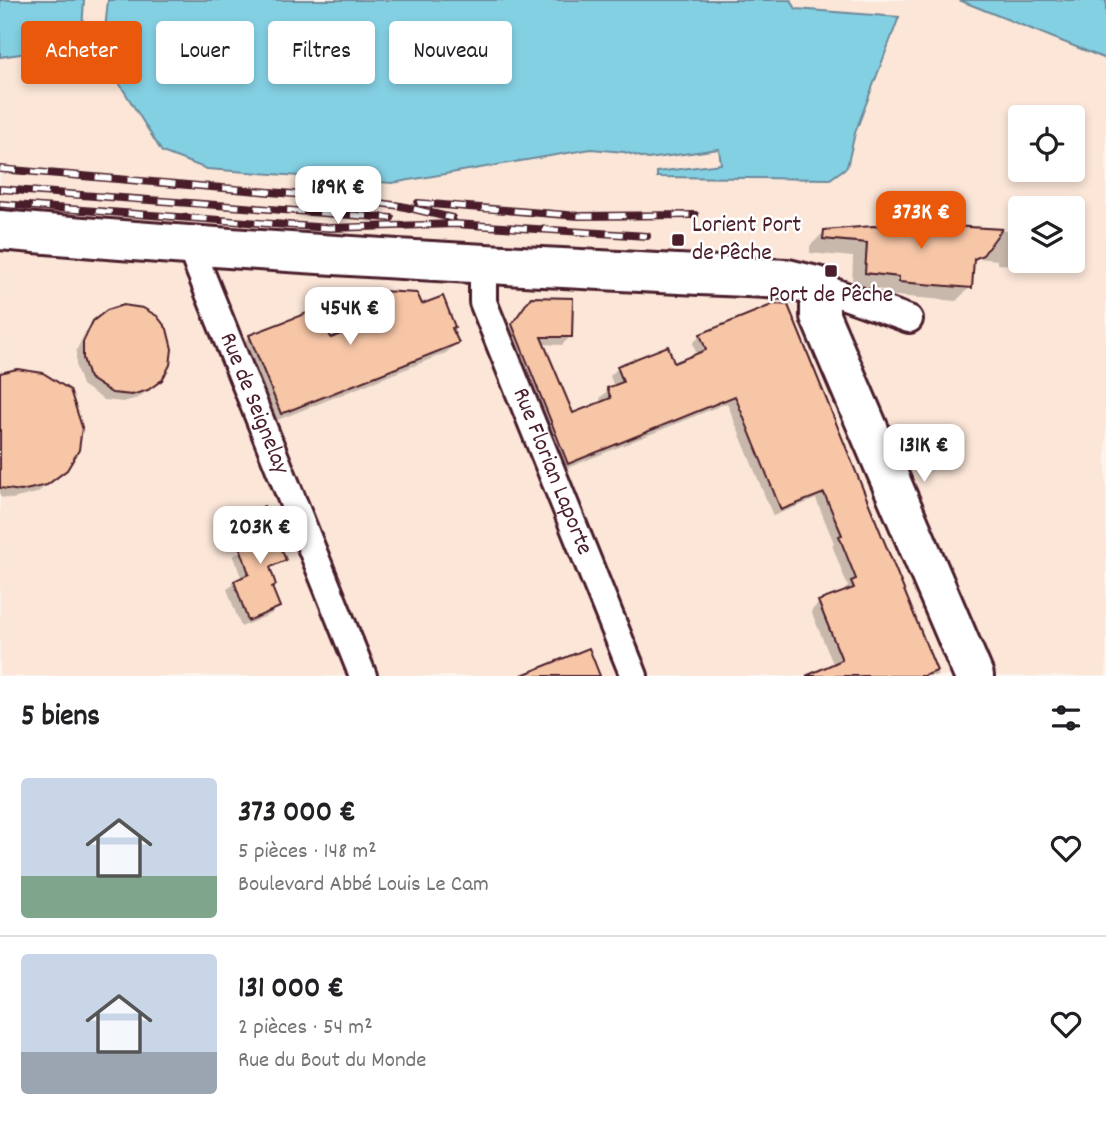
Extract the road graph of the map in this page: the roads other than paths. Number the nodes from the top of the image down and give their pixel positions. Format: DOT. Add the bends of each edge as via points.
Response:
graph roads {
  1 [pos="0,230"];
  2 [pos="190,246"];
  3 [pos="483,265"];
  4 [pos="820,288"];
  5 [pos="909,319"];
  6 [pos="363,676"];
  7 [pos="634,676"];
  8 [pos="974,676"];
  1 -- 2 [label="street"];
  2 -- 3 [label="street"];
  2 -- 6 [label="street, Rue de Seignelay"];
  3 -- 4 [label="street" via="788,279"];
  3 -- 7 [label="street, Rue Florian Laporte" via="483,302"];
  4 -- 5 [label="street"];
  4 -- 8 [label="street" via="820,316"];
}
